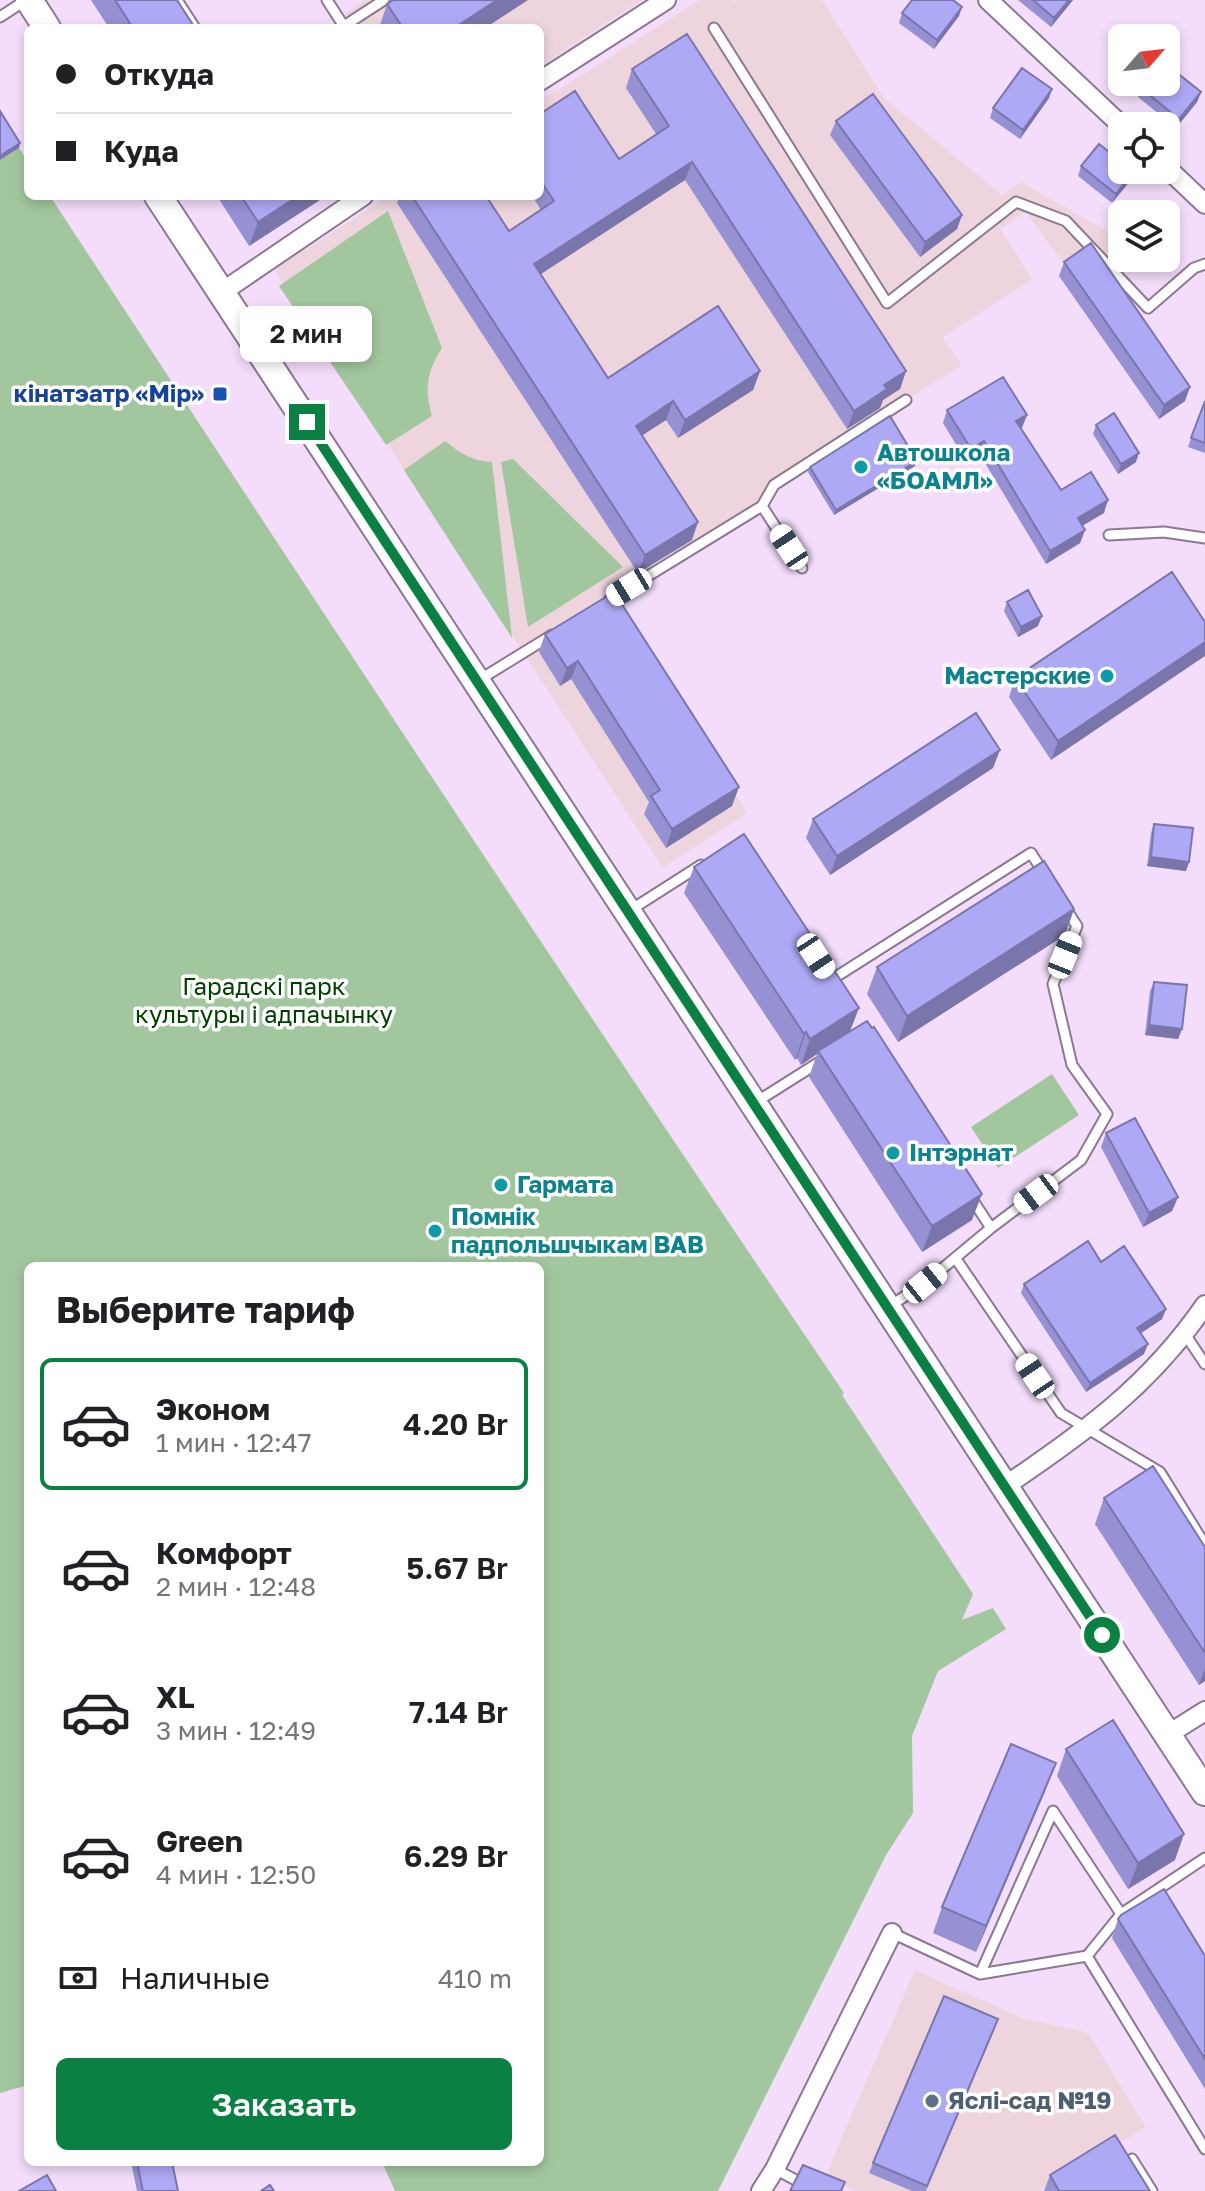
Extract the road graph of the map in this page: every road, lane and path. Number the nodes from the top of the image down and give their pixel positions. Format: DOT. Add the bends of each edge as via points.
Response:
graph roads {
  1 [pos="28,0"];
  2 [pos="177,0"];
  3 [pos="327,0"];
  4 [pos="384,0"];
  5 [pos="666,0"];
  6 [pos="988,0"];
  7 [pos="0,17"];
  8 [pos="44,24"];
  9 [pos="192,24"];
  10 [pos="342,24"];
  11 [pos="348,24"];
  12 [pos="714,28"];
  13 [pos="544,78"];
  14 [pos="1108,113"];
  15 [pos="1180,180"];
  16 [pos="161,200"];
  17 [pos="357,200"];
  18 [pos="1205,204"];
  19 [pos="1205,264"];
  20 [pos="222,292"];
  21 [pos="906,400"];
  22 [pos="762,506"];
  23 [pos="1109,535"];
  24 [pos="1205,538"];
  25 [pos="802,568"];
  26 [pos="603,604"];
  27 [pos="563,628"];
  28 [pos="477,682"];
  29 [pos="716,856"];
  30 [pos="1046,877"];
  31 [pos="1062,902"];
  32 [pos="627,912"];
  33 [pos="823,967"];
  34 [pos="831,980"];
  35 [pos="839,993"];
  36 [pos="829,1056"];
  37 [pos="754,1104"];
  38 [pos="966,1189"];
  39 [pos="991,1228"];
  40 [pos="956,1259"];
  41 [pos="1205,1305"];
  42 [pos="887,1308"];
  43 [pos="1185,1334"];
  44 [pos="1205,1364"];
  45 [pos="1087,1430"];
  46 [pos="1005,1486"];
  47 [pos="1205,1545"];
  48 [pos="1205,1711"];
  49 [pos="1167,1735"];
  50 [pos="1205,1792"];
  51 [pos="1205,1858"];
  52 [pos="1121,1914"];
  53 [pos="892,1933"];
  54 [pos="1087,1956"];
  55 [pos="980,1974"];
  56 [pos="1205,2149"];
  57 [pos="1132,2159"];
  58 [pos="775,2169"];
  59 [pos="761,2191"];
  60 [pos="816,2191"];
  61 [pos="1152,2191"];
  1 -- 7 [label="lane"];
  1 -- 8 [label="main road"];
  2 -- 9 [label="lane"];
  3 -- 10 [label="lane"];
  4 -- 11 [label="lane"];
  5 -- 13 [label="street"];
  6 -- 14 [label="street"];
  12 -- 19 [label="lane" via="887,303 1016,202 1066,221 1148,308"];
  15 -- 18 [label="street"];
  16 -- 20 [label="main road"];
  17 -- 20 [label="street"];
  20 -- 28 [label="main road"];
  21 -- 22 [label="lane" via="774,485"];
  22 -- 25 [label="lane"];
  22 -- 26 [label="lane"];
  23 -- 24 [label="lane" via="1164,532"];
  27 -- 28 [label="lane"];
  28 -- 32 [label="main road"];
  29 -- 32 [label="lane"];
  30 -- 34 [label="lane" via="1031,853"];
  31 -- 39 [label="lane" via="1077,926 1053,984 1072,1065 1107,1114 1081,1160"];
  32 -- 37 [label="main road"];
  33 -- 34 [label="lane"];
  34 -- 35 [label="lane"];
  36 -- 37 [label="lane"];
  37 -- 42 [label="main road"];
  38 -- 39 [label="lane"];
  39 -- 40 [label="lane"];
  40 -- 42 [label="lane"];
  40 -- 45 [label="lane" via="1061,1413"];
  41 -- 43 [label="street"];
  42 -- 46 [label="main road"];
  43 -- 44 [label="lane"];
  43 -- 45 [label="street" via="1155,1369"];
  45 -- 46 [label="street"];
  45 -- 47 [label="lane" via="1160,1472"];
  46 -- 49 [label="main road"];
  48 -- 49 [label="street"];
  49 -- 50 [label="main road"];
  51 -- 52 [label="lane"];
  52 -- 54 [label="lane"];
  52 -- 55 [label="lane" via="1053,1811"];
  53 -- 55 [label="lane"];
  53 -- 58 [label="street"];
  54 -- 55 [label="lane"];
  54 -- 56 [label="lane"];
  57 -- 61 [label="lane"];
  58 -- 59 [label="street"];
  58 -- 60 [label="lane"];
}
